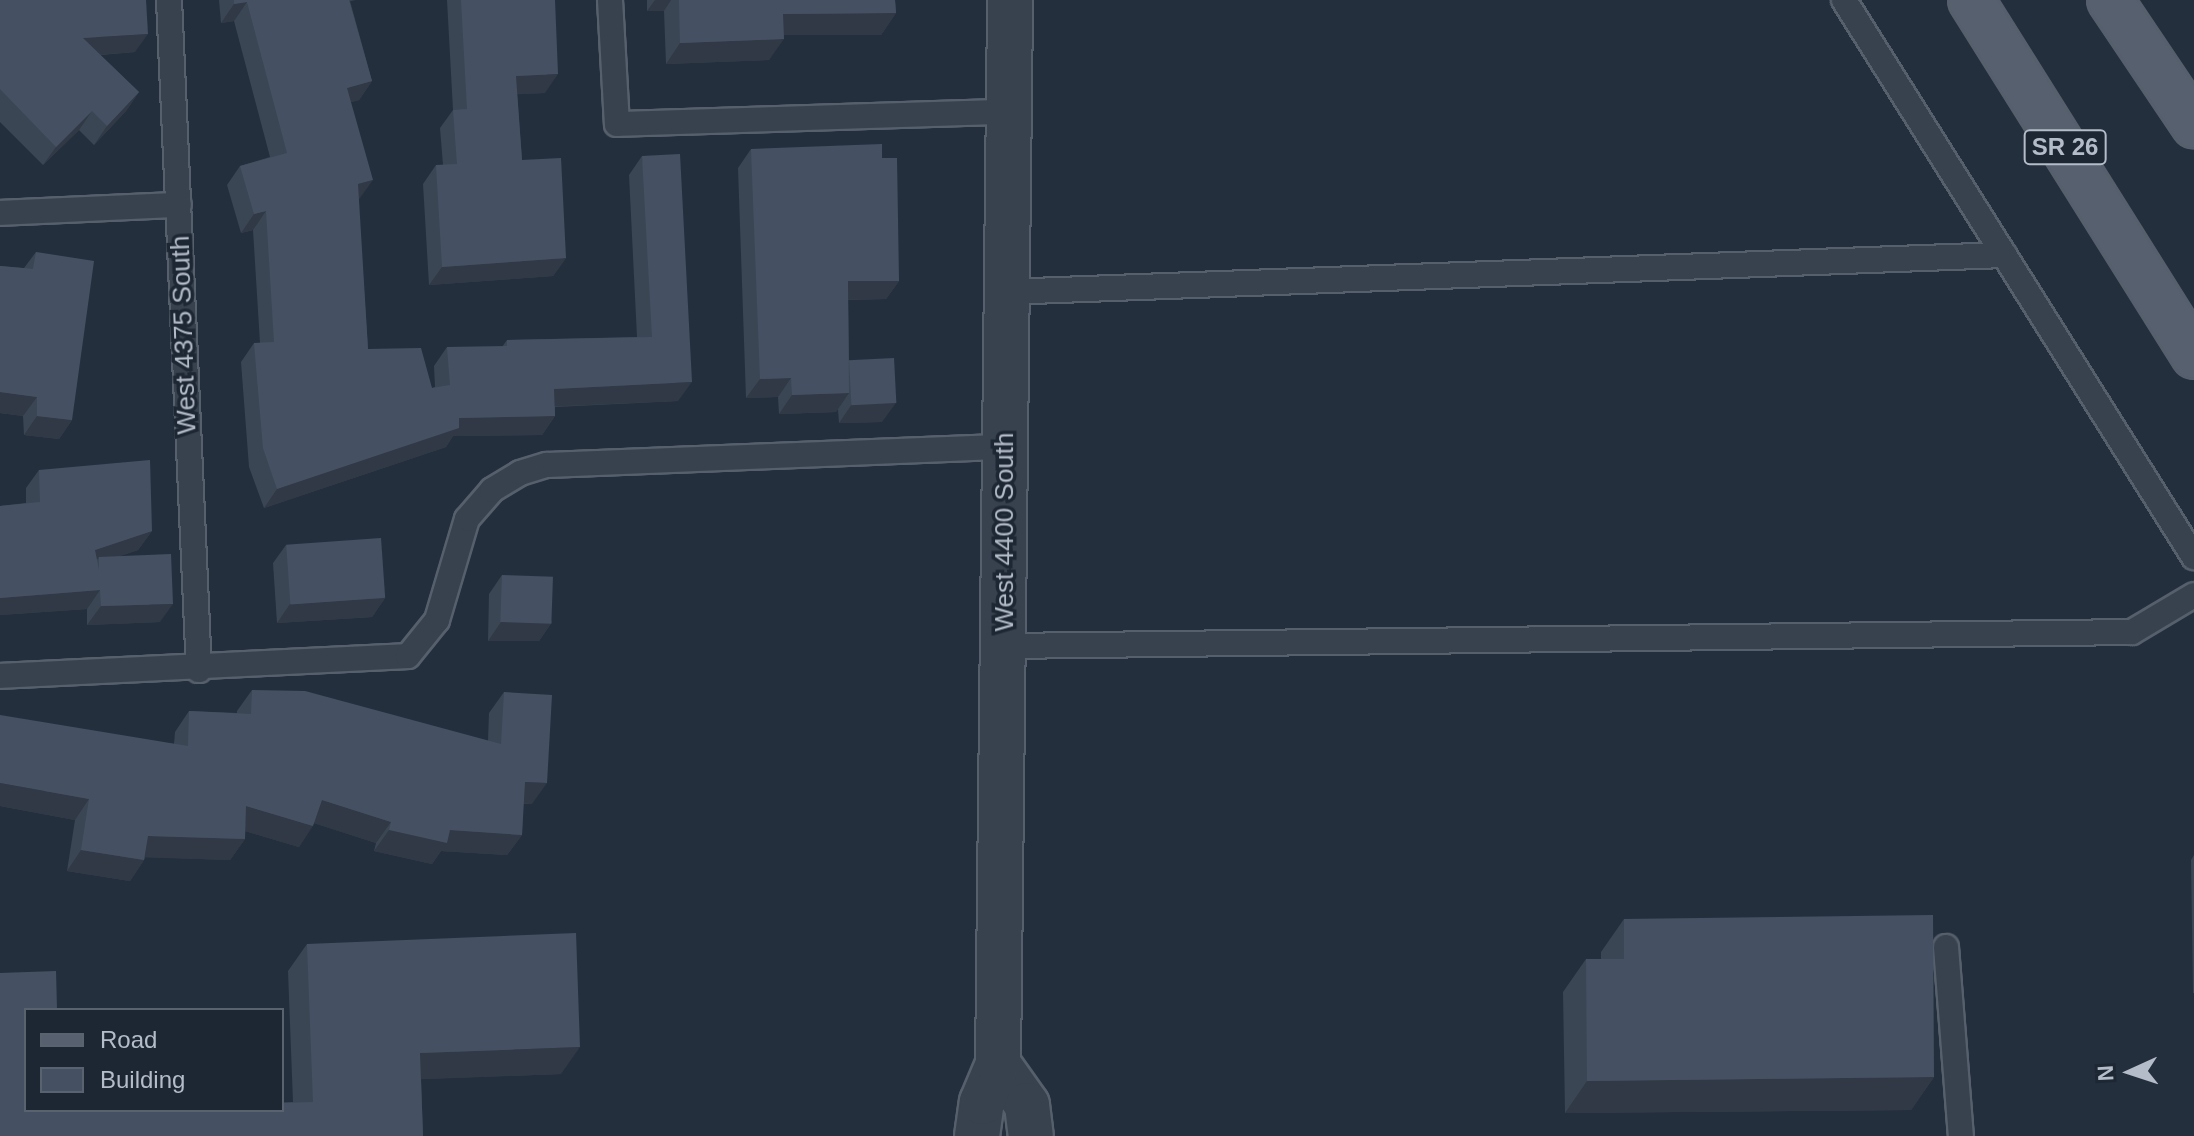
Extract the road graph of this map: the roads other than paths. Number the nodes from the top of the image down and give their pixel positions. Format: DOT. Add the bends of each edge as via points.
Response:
graph roads {
  1 [pos="169,0"];
  2 [pos="610,0"];
  3 [pos="1010,0"];
  4 [pos="1844,0"];
  5 [pos="1971,0"];
  6 [pos="2110,0"];
  7 [pos="1009,112"];
  8 [pos="2194,125"];
  9 [pos="179,205"];
  10 [pos="0,213"];
  11 [pos="2004,255"];
  12 [pos="1005,292"];
  13 [pos="2194,356"];
  14 [pos="1005,447"];
  15 [pos="2194,557"];
  16 [pos="2194,595"];
  17 [pos="1005,646"];
  18 [pos="199,670"];
  19 [pos="0,676"];
  20 [pos="1946,947"];
  21 [pos="998,1064"];
  22 [pos="977,1136"];
  23 [pos="1031,1136"];
  24 [pos="1961,1136"];
  1 -- 9 [label="lane, West 4375 South"];
  2 -- 7 [label="lane" via="617,124"];
  3 -- 7 [label="street, West 4400 South"];
  4 -- 11 [label="lane"];
  5 -- 13 [label="main road, SR 26"];
  6 -- 8 [label="main road"];
  7 -- 12 [label="street, West 4400 South"];
  9 -- 10 [label="lane"];
  9 -- 18 [label="lane, West 4375 South"];
  11 -- 12 [label="lane"];
  11 -- 15 [label="lane"];
  12 -- 14 [label="street, West 4400 South"];
  14 -- 17 [label="street, West 4400 South"];
  14 -- 18 [label="lane" via="547,465 492,490 467,519 437,620 408,656"];
  16 -- 17 [label="lane" via="2132,632"];
  17 -- 21 [label="street, West 4400 South"];
  18 -- 19 [label="lane"];
  20 -- 24 [label="lane"];
  21 -- 22 [label="street, West 4400 South" via="982,1102"];
  21 -- 23 [label="street" via="1027,1105"];
}
